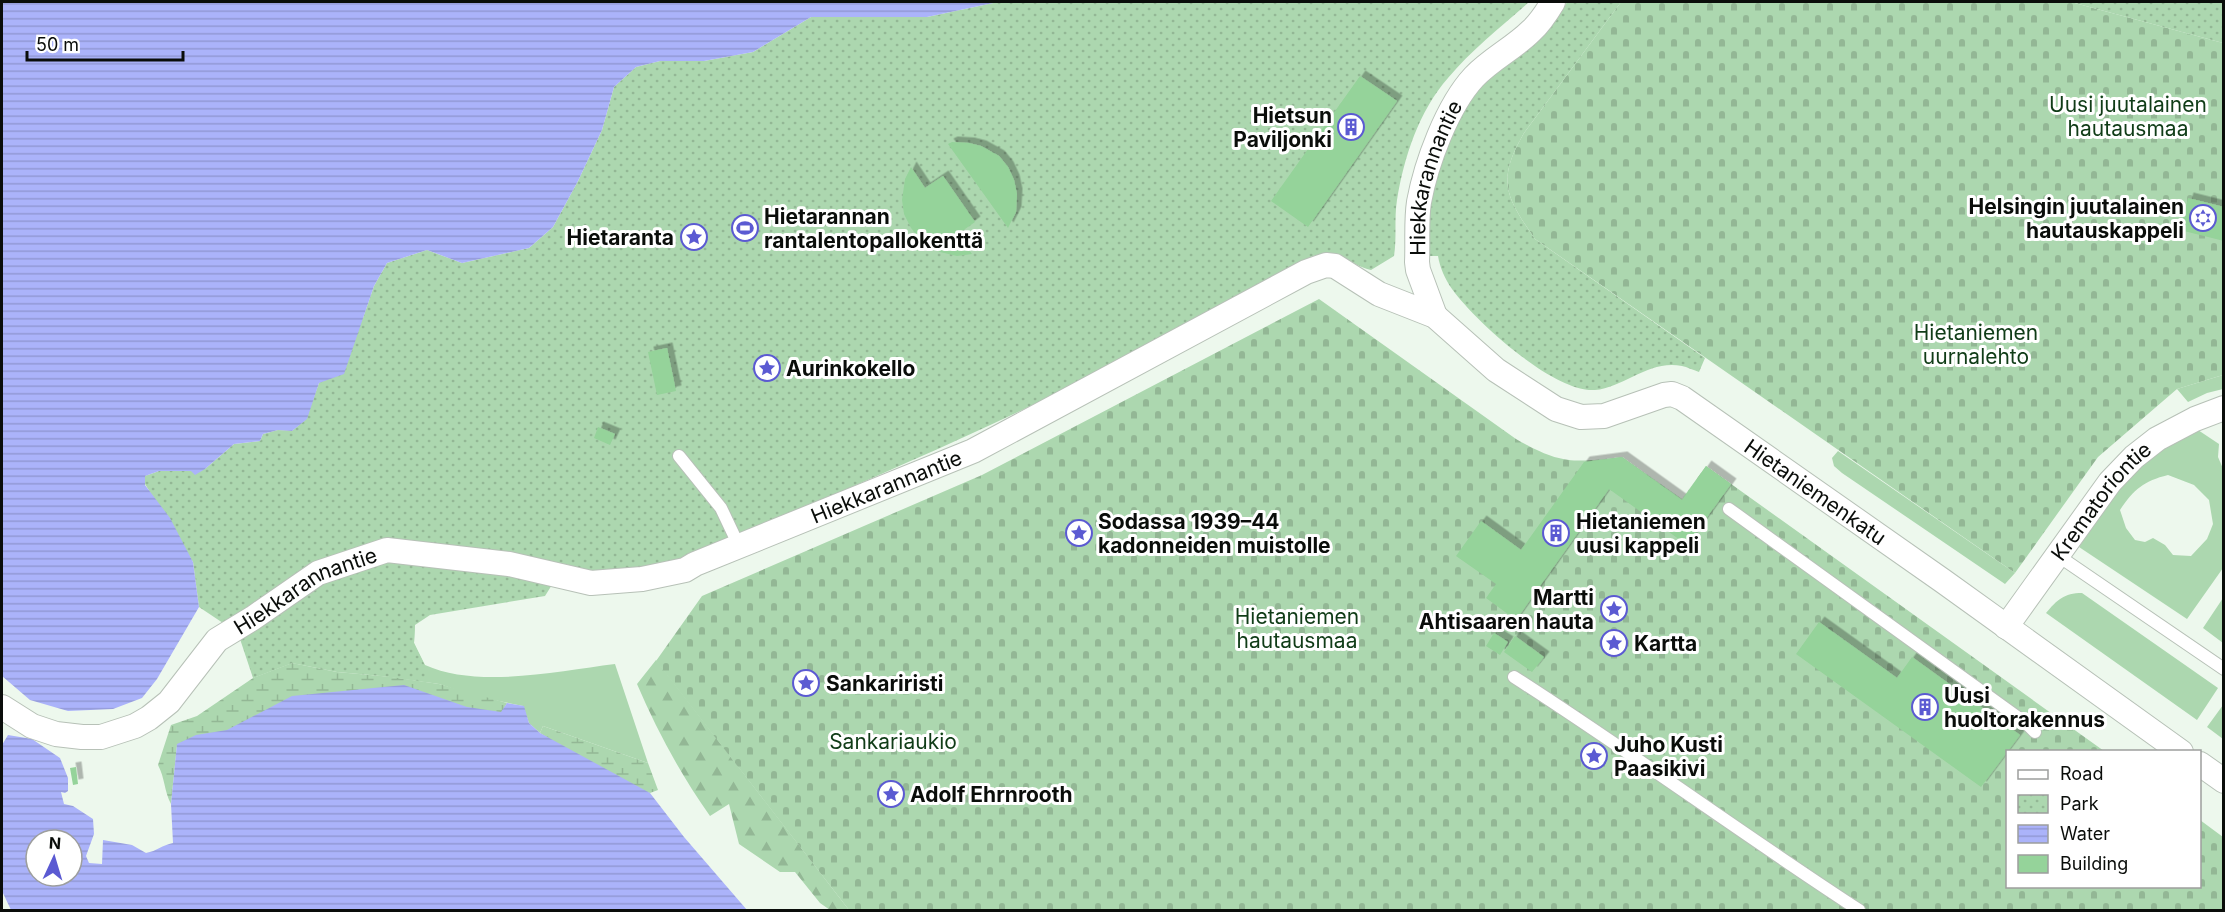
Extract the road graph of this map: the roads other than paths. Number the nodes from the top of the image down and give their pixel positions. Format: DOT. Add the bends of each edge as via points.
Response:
graph roads {
  1 [pos="1553,2"];
  2 [pos="1435,316"];
  3 [pos="2223,408"];
  4 [pos="678,456"];
  5 [pos="1729,509"];
  6 [pos="739,546"];
  7 [pos="2057,555"];
  8 [pos="2006,627"];
  9 [pos="2223,669"];
  10 [pos="1514,677"];
  11 [pos="2,706"];
  12 [pos="2035,732"];
  13 [pos="2178,750"];
  14 [pos="2201,766"];
  15 [pos="2223,782"];
  16 [pos="1859,910"];
  1 -- 2 [label="street, Hiekkarannantie" via="1532,31 1473,78 1451,112 1425,175 1419,205 1418,270"];
  2 -- 6 [label="street, Hiekkarannantie" via="1379,294 1335,266 1326,265 1306,272 973,452"];
  2 -- 8 [label="street, Hietaniemenkatu" via="1496,370 1556,409 1581,417 1604,416 1664,395 1682,398"];
  3 -- 7 [label="street, Krematoriontie" via="2195,418 2134,457 2110,482"];
  4 -- 6 [label="lane" via="721,508"];
  5 -- 12 [label="lane"];
  6 -- 11 [label="street, Hiekkarannantie" via="685,570 642,579 591,583 508,564 387,550 318,573 217,640 169,702 135,726 100,737 56,734 32,726"];
  7 -- 8 [label="street, Krematoriontie"];
  7 -- 9 [label="lane"];
  8 -- 13 [label="street, Hietaniemenkatu"];
  10 -- 16 [label="lane"];
  14 -- 15 [label="street"];
}
